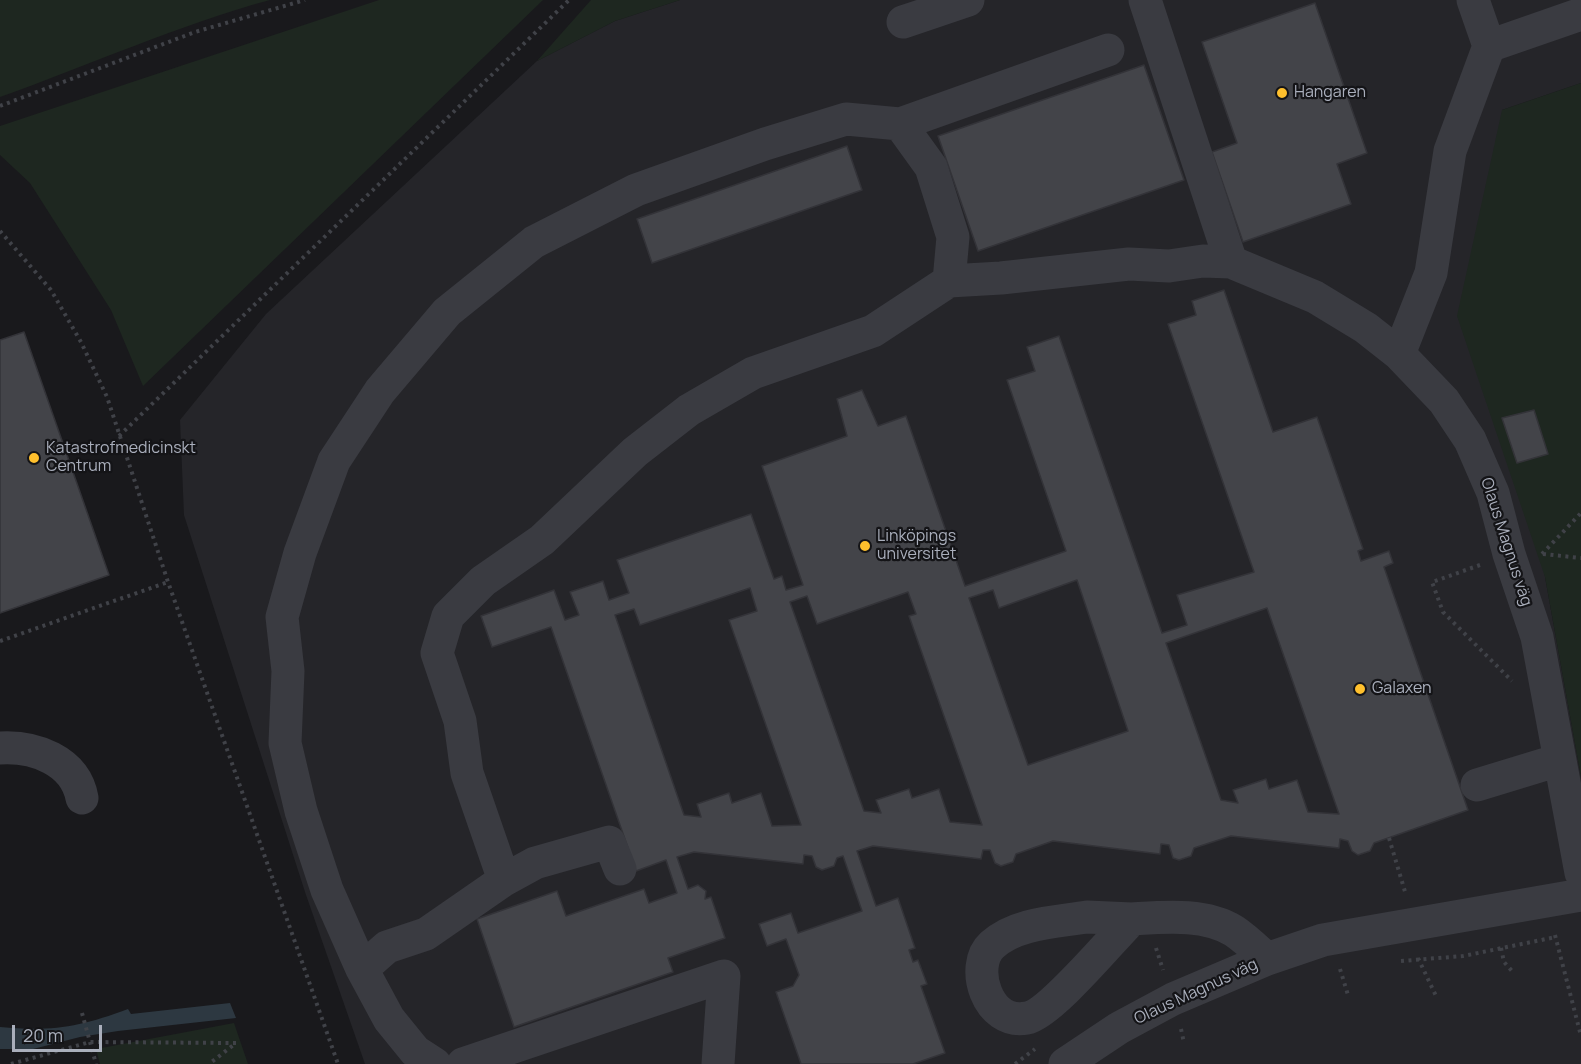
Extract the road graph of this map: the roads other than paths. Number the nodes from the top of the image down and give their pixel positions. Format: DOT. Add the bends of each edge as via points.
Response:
graph roads {
  1 [pos="968,0"];
  2 [pos="1145,0"];
  3 [pos="1473,0"];
  4 [pos="1581,14"];
  5 [pos="903,22"];
  6 [pos="1489,46"];
  7 [pos="1107,50"];
  8 [pos="900,124"];
  9 [pos="1231,262"];
  10 [pos="949,281"];
  11 [pos="1399,354"];
  12 [pos="0,748"];
  13 [pos="1559,760"];
  14 [pos="1477,784"];
  15 [pos="82,798"];
  16 [pos="620,869"];
  17 [pos="1581,873"];
  18 [pos="504,880"];
  19 [pos="1581,895"];
  20 [pos="1132,918"];
  21 [pos="1267,959"];
  22 [pos="362,969"];
  23 [pos="435,1064"];
  24 [pos="462,1064"];
  25 [pos="718,1064"];
  26 [pos="1065,1064"];
  1 -- 5 [label="street"];
  2 -- 9 [label="street"];
  3 -- 6 [label="street"];
  4 -- 6 [label="street"];
  6 -- 11 [label="street" via="1450,151 1431,273"];
  7 -- 8 [label="street"];
  8 -- 10 [label="street" via="931,167 953,237"];
  8 -- 22 [label="street" via="846,119 765,144 636,190 534,242 447,312 380,391 334,461 300,553 282,617 288,670 285,743 301,811 327,890"];
  9 -- 10 [label="street" via="1129,264"];
  9 -- 11 [label="street, Olaus Magnus väg" via="1315,297"];
  10 -- 18 [label="street" via="873,331 753,373 689,410 634,452 542,540 483,581 448,616 437,653 460,721 467,773"];
  11 -- 13 [label="street, Olaus Magnus väg" via="1444,401 1470,440 1493,493 1537,637"];
  12 -- 15 [label="street" via="27,748 47,756 68,769 81,789"];
  13 -- 14 [label="street"];
  13 -- 17 [label="street, Olaus Magnus väg"];
  16 -- 18 [label="street" via="609,842 535,863"];
  18 -- 22 [label="street" via="426,934 387,947"];
  19 -- 21 [label="street, Olaus Magnus väg" via="1344,936"];
  20 -- 21 [label="street, Olaus Magnus väg" via="1212,921 1234,931"];
  21 -- 26 [label="street, Olaus Magnus väg" via="1173,999"];
  22 -- 23 [label="street" via="388,1019 415,1051"];
  24 -- 25 [label="street" via="724,976"];
}
